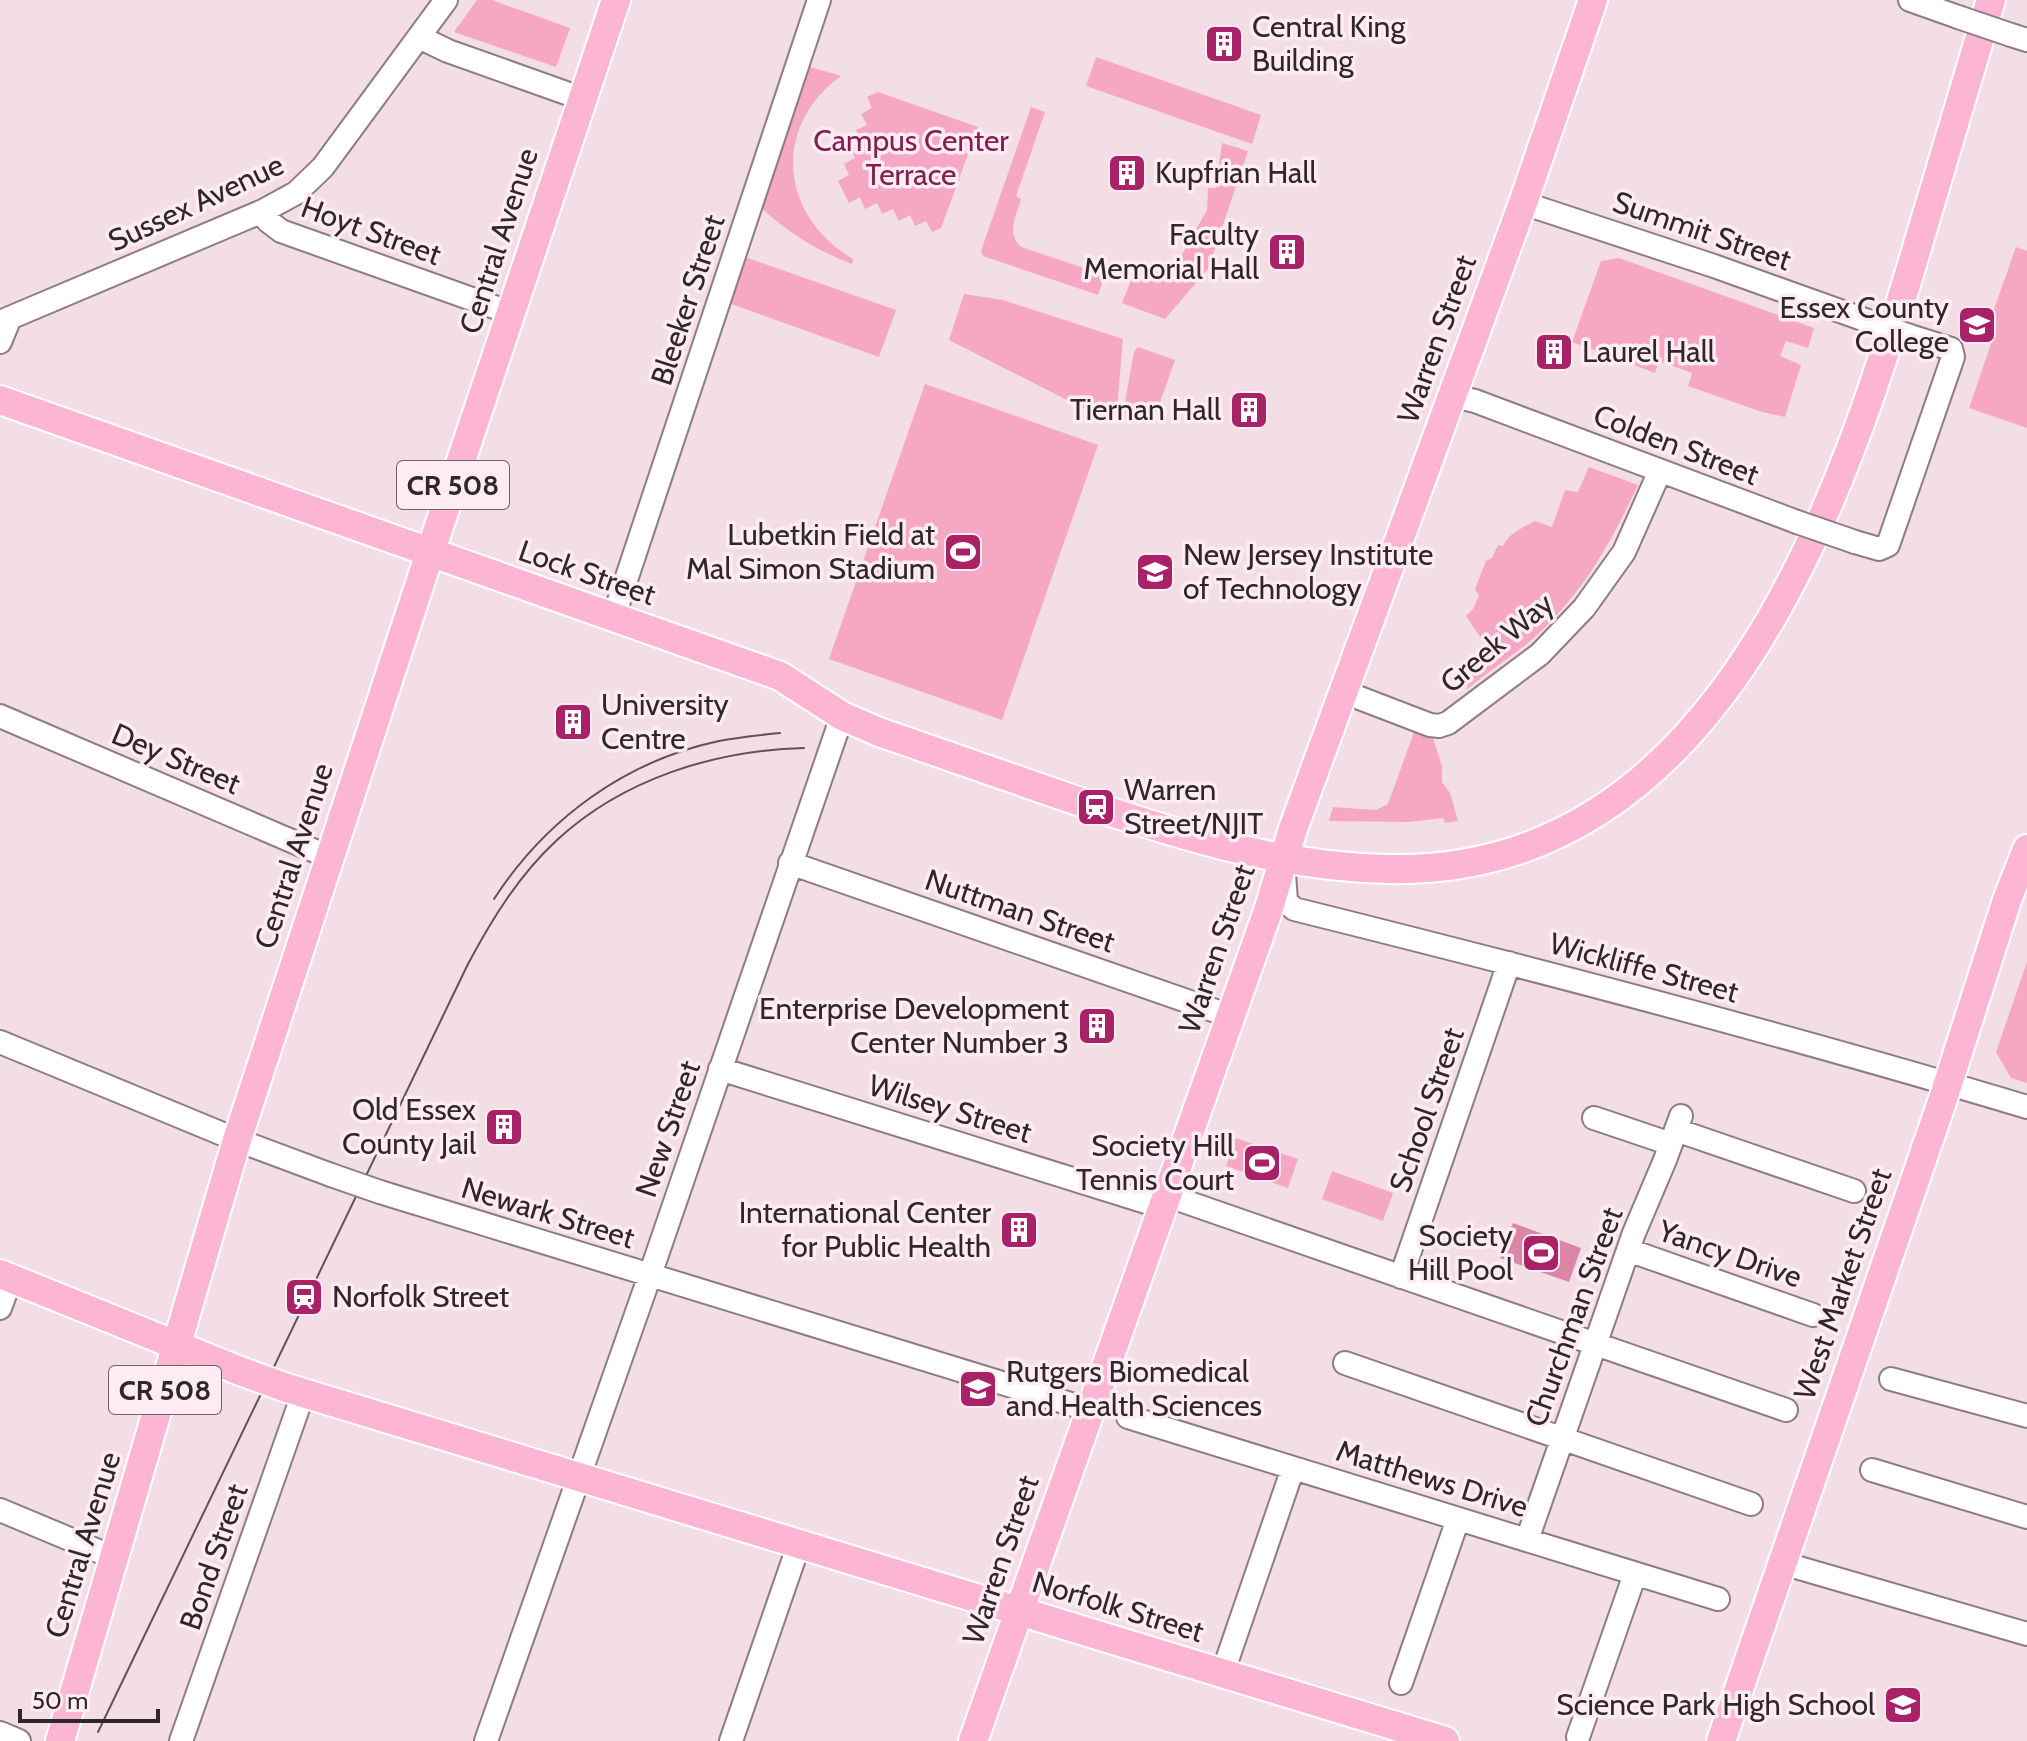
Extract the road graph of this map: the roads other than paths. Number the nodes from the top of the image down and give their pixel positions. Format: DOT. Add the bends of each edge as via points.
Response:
graph roads {
  1 [pos="446,0"];
  2 [pos="616,0"];
  3 [pos="819,0"];
  4 [pos="1593,0"];
  5 [pos="1910,0"];
  6 [pos="1991,0"];
  7 [pos="419,37"];
  8 [pos="2019,37"];
  9 [pos="583,99"];
  10 [pos="1523,203"];
  11 [pos="263,211"];
  12 [pos="511,313"];
  13 [pos="4,321"];
  14 [pos="0,342"];
  15 [pos="1453,396"];
  16 [pos="0,400"];
  17 [pos="1660,471"];
  18 [pos="1879,549"];
  19 [pos="430,554"];
  20 [pos="613,619"];
  21 [pos="1344,692"];
  22 [pos="0,716"];
  23 [pos="842,716"];
  24 [pos="2027,849"];
  25 [pos="329,857"];
  26 [pos="1283,860"];
  27 [pos="790,863"];
  28 [pos="1509,963"];
  29 [pos="1230,1016"];
  30 [pos="0,1042"];
  31 [pos="720,1069"];
  32 [pos="1948,1083"];
  33 [pos="2027,1107"];
  34 [pos="1594,1118"];
  35 [pos="1676,1130"];
  36 [pos="237,1140"];
  37 [pos="1854,1191"];
  38 [pos="1164,1201"];
  39 [pos="1628,1250"];
  40 [pos="650,1275"];
  41 [pos="5,1276"];
  42 [pos="1401,1277"];
  43 [pos="0,1308"];
  44 [pos="1813,1315"];
  45 [pos="1595,1345"];
  46 [pos="178,1347"];
  47 [pos="1345,1363"];
  48 [pos="1891,1379"];
  49 [pos="295,1391"];
  50 [pos="1090,1410"];
  51 [pos="1786,1410"];
  52 [pos="2027,1416"];
  53 [pos="1128,1417"];
  54 [pos="1562,1439"];
  55 [pos="1293,1468"];
  56 [pos="1872,1470"];
  57 [pos="578,1478"];
  58 [pos="1751,1504"];
  59 [pos="0,1510"];
  60 [pos="2027,1517"];
  61 [pos="1458,1519"];
  62 [pos="1527,1540"];
  63 [pos="799,1544"];
  64 [pos="115,1558"];
  65 [pos="1782,1563"];
  66 [pos="1635,1574"];
  67 [pos="1718,1599"];
  68 [pos="1019,1611"];
  69 [pos="2027,1634"];
  70 [pos="1222,1675"];
  71 [pos="1401,1683"];
  72 [pos="0,1733"];
  73 [pos="1578,1737"];
  74 [pos="19,1741"];
  75 [pos="60,1741"];
  76 [pos="181,1741"];
  77 [pos="486,1741"];
  78 [pos="731,1741"];
  79 [pos="973,1741"];
  80 [pos="1445,1741"];
  81 [pos="1721,1741"];
  1 -- 7 [label="street, Sussex Avenue"];
  2 -- 9 [label="main road, Central Avenue / CR 508"];
  3 -- 20 [label="street, Bleeker Street"];
  4 -- 10 [label="main road, Warren Street"];
  5 -- 8 [label="street, bridge"];
  6 -- 26 [label="main road, Lock Street" via="1884,360 1835,493 1771,621 1703,717 1609,804 1572,827 1515,851 1407,870"];
  7 -- 9 [label="street"];
  7 -- 11 [label="street, Sussex Avenue" via="323,167 296,193"];
  9 -- 12 [label="main road, Central Avenue / CR 508"];
  10 -- 15 [label="main road, Warren Street"];
  10 -- 18 [label="street, Summit Street, bridge" via="1951,349 1953,357 1899,515 1888,545"];
  11 -- 12 [label="street, Hoyt Street" via="281,231"];
  11 -- 13 [label="street, Sussex Avenue"];
  12 -- 19 [label="main road, Central Avenue / CR 508"];
  13 -- 14 [label="street, Sussex Avenue"];
  15 -- 17 [label="street, Colden Street"];
  15 -- 21 [label="main road, Warren Street"];
  16 -- 19 [label="main road, Lock Street"];
  17 -- 18 [label="street, Colden Street, bridge"];
  17 -- 21 [label="street, Greek Way" via="1624,552 1584,608 1540,654 1448,723 1430,725"];
  19 -- 20 [label="main road, Lock Street"];
  19 -- 25 [label="main road, Central Avenue / CR 508"];
  20 -- 23 [label="main road, Lock Street" via="780,676"];
  21 -- 26 [label="main road, Warren Street"];
  22 -- 25 [label="street, Dey Street"];
  23 -- 26 [label="main road, Lock Street" via="1115,814"];
  23 -- 27 [label="street, New Street"];
  24 -- 32 [label="main road, West Market Street"];
  25 -- 36 [label="main road, Central Avenue / CR 508"];
  26 -- 28 [label="street, Wickliffe Street" via="1286,901 1294,909"];
  26 -- 29 [label="main road, Warren Street"];
  27 -- 29 [label="street, Nuttman Street"];
  27 -- 31 [label="street, New Street"];
  28 -- 32 [label="street, Wickliffe Street"];
  28 -- 42 [label="street, School Street"];
  29 -- 38 [label="main road, Warren Street"];
  30 -- 36 [label="street, Newark Street"];
  31 -- 38 [label="street, Wilsey Street"];
  31 -- 40 [label="street, New Street"];
  32 -- 33 [label="street, Wickliffe Street"];
  32 -- 65 [label="main road, West Market Street"];
  34 -- 35 [label="street"];
  35 -- 37 [label="street"];
  35 -- 39 [label="street, Churchman Street"];
  36 -- 40 [label="street, Newark Street, bridge" via="380,1192"];
  36 -- 46 [label="main road, Central Avenue / CR 508"];
  38 -- 42 [label="street, Wilsey Street"];
  38 -- 50 [label="main road, Warren Street"];
  39 -- 44 [label="street, Yancy Drive"];
  39 -- 45 [label="street, Churchman Street"];
  40 -- 50 [label="street, Newark Street"];
  40 -- 57 [label="street, New Street"];
  41 -- 43 [label="street"];
  41 -- 46 [label="main road, Norfolk Street"];
  42 -- 45 [label="street, Wilsey Street"];
  45 -- 51 [label="street, Wilsey Street"];
  45 -- 54 [label="street, Churchman Street"];
  46 -- 49 [label="main road, Norfolk Street, bridge"];
  46 -- 64 [label="main road, Central Avenue / CR 508"];
  47 -- 54 [label="street"];
  48 -- 52 [label="street"];
  49 -- 57 [label="main road, Norfolk Street"];
  49 -- 76 [label="street, Bond Street"];
  50 -- 68 [label="main road, Warren Street"];
  53 -- 55 [label="street, Matthews Drive"];
  54 -- 58 [label="street"];
  54 -- 62 [label="street, Churchman Street"];
  55 -- 61 [label="street, Matthews Drive"];
  55 -- 70 [label="street"];
  56 -- 60 [label="street"];
  57 -- 63 [label="main road, Norfolk Street"];
  57 -- 77 [label="street, New Street"];
  59 -- 64 [label="street"];
  61 -- 62 [label="street, Matthews Drive"];
  61 -- 71 [label="street"];
  62 -- 66 [label="street, Matthews Drive"];
  63 -- 68 [label="main road, Norfolk Street"];
  63 -- 78 [label="street"];
  64 -- 75 [label="main road, Central Avenue / CR 508"];
  65 -- 69 [label="street"];
  65 -- 81 [label="main road, West Market Street"];
  66 -- 67 [label="street, Matthews Drive"];
  66 -- 73 [label="street"];
  68 -- 70 [label="main road, Norfolk Street"];
  68 -- 79 [label="main road, Warren Street"];
  70 -- 80 [label="main road, Norfolk Street"];
  72 -- 74 [label="street"];
}
